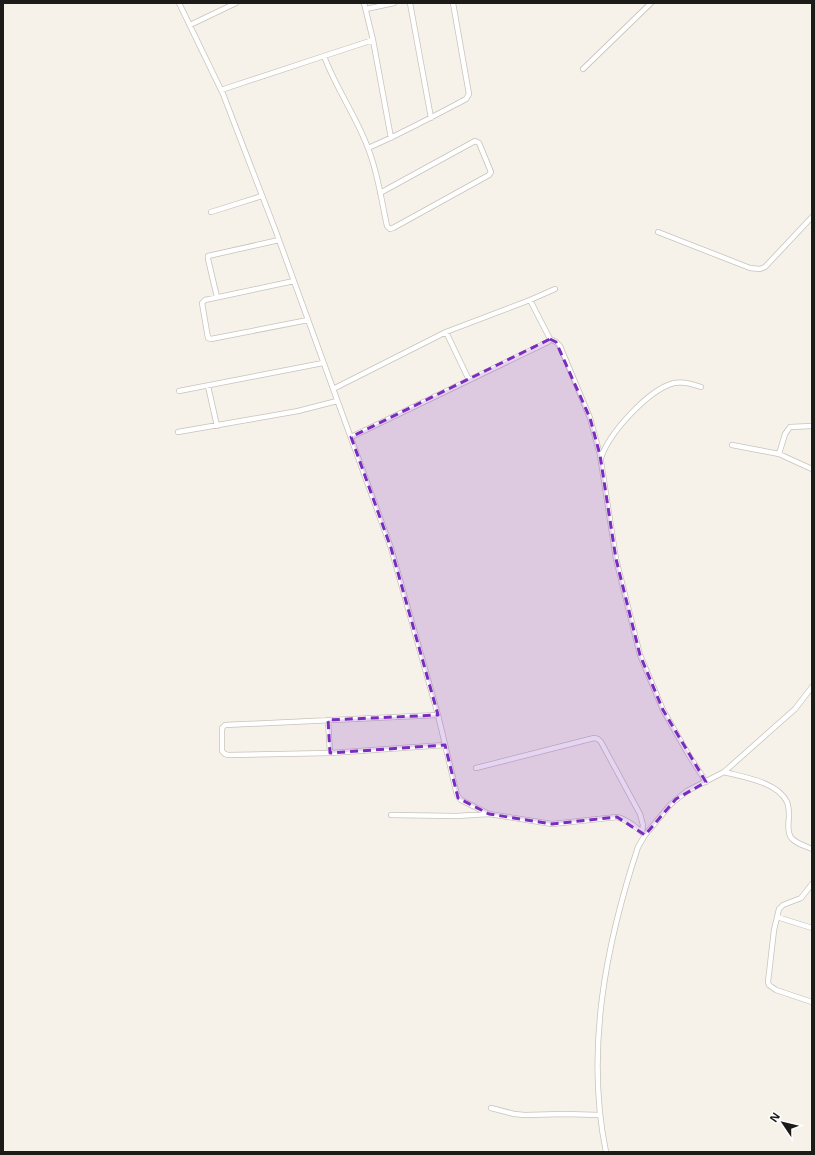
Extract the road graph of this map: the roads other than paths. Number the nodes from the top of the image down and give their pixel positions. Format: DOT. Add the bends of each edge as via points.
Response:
graph roads {
  1 [pos="179,3"];
  2 [pos="236,3"];
  3 [pos="364,3"];
  4 [pos="394,3"];
  5 [pos="410,3"];
  6 [pos="453,3"];
  7 [pos="651,3"];
  8 [pos="366,9"];
  9 [pos="190,25"];
  10 [pos="373,40"];
  11 [pos="324,56"];
  12 [pos="583,69"];
  13 [pos="221,90"];
  14 [pos="431,118"];
  15 [pos="391,138"];
  16 [pos="368,148"];
  17 [pos="380,193"];
  18 [pos="262,196"];
  19 [pos="211,212"];
  20 [pos="812,217"];
  21 [pos="658,232"];
  22 [pos="279,240"];
  23 [pos="294,281"];
  24 [pos="555,289"];
  25 [pos="217,297"];
  26 [pos="530,300"];
  27 [pos="308,320"];
  28 [pos="446,332"];
  29 [pos="550,339"];
  30 [pos="323,363"];
  31 [pos="469,380"];
  32 [pos="208,386"];
  33 [pos="701,387"];
  34 [pos="333,389"];
  35 [pos="179,391"];
  36 [pos="337,401"];
  37 [pos="217,426"];
  38 [pos="812,426"];
  39 [pos="178,432"];
  40 [pos="350,436"];
  41 [pos="732,445"];
  42 [pos="779,454"];
  43 [pos="600,460"];
  44 [pos="812,469"];
  45 [pos="812,687"];
  46 [pos="438,715"];
  47 [pos="328,720"];
  48 [pos="445,746"];
  49 [pos="330,753"];
  50 [pos="476,768"];
  51 [pos="724,772"];
  52 [pos="706,782"];
  53 [pos="489,814"];
  54 [pos="391,815"];
  55 [pos="644,834"];
  56 [pos="812,849"];
  57 [pos="812,884"];
  58 [pos="777,917"];
  59 [pos="812,928"];
  60 [pos="812,1002"];
  61 [pos="491,1108"];
  62 [pos="599,1115"];
  63 [pos="606,1152"];
  1 -- 9 [label="street"];
  2 -- 9 [label="street"];
  3 -- 8 [label="street"];
  4 -- 8 [label="street"];
  5 -- 14 [label="street"];
  6 -- 14 [label="street" via="468,94 466,99"];
  7 -- 12 [label="street"];
  8 -- 10 [label="street"];
  9 -- 13 [label="street"];
  10 -- 11 [label="street"];
  10 -- 15 [label="street"];
  11 -- 13 [label="street"];
  11 -- 16 [label="street"];
  13 -- 18 [label="street"];
  14 -- 15 [label="street"];
  15 -- 16 [label="street"];
  16 -- 17 [label="street"];
  17 -- 17 [label="street" via="387,226 390,229 489,175 491,169 479,143 475,141"];
  18 -- 19 [label="street"];
  18 -- 22 [label="street"];
  20 -- 21 [label="street" via="765,267 760,269 750,268"];
  22 -- 23 [label="street"];
  22 -- 25 [label="street" via="208,256"];
  23 -- 25 [label="street"];
  23 -- 27 [label="street"];
  24 -- 26 [label="street"];
  25 -- 27 [label="street" via="202,303 208,338 211,339"];
  26 -- 28 [label="street"];
  26 -- 29 [label="street"];
  27 -- 30 [label="street"];
  28 -- 31 [label="street"];
  28 -- 34 [label="street"];
  29 -- 31 [label="street"];
  29 -- 43 [label="street" via="560,346 590,418"];
  30 -- 32 [label="street"];
  30 -- 34 [label="street"];
  31 -- 40 [label="street"];
  32 -- 35 [label="street"];
  32 -- 37 [label="street"];
  33 -- 43 [label="street" via="689,383 676,383 662,387 616,430 604,448"];
  34 -- 36 [label="street"];
  36 -- 37 [label="street"];
  36 -- 40 [label="street"];
  37 -- 39 [label="street"];
  38 -- 42 [label="street" via="790,427"];
  40 -- 46 [label="street" via="391,548"];
  41 -- 42 [label="street"];
  42 -- 44 [label="street"];
  43 -- 52 [label="street" via="616,559 640,655 663,710"];
  45 -- 51 [label="street" via="795,709"];
  46 -- 47 [label="street"];
  46 -- 48 [label="street"];
  47 -- 49 [label="street"];
  47 -- 49 [label="street" via="225,725 222,728 222,751 228,755"];
  48 -- 49 [label="street"];
  48 -- 53 [label="street" via="458,798"];
  50 -- 55 [label="street" via="598,739 640,814"];
  51 -- 52 [label="street"];
  51 -- 56 [label="street" via="763,782 782,795 789,810 790,839"];
  52 -- 55 [label="street" via="676,799"];
  53 -- 54 [label="street"];
  53 -- 55 [label="street" via="552,824 617,817"];
  55 -- 62 [label="street" via="633,862 613,936 600,1007 596,1057"];
  57 -- 58 [label="street" via="801,898 781,906"];
  58 -- 59 [label="street"];
  58 -- 60 [label="street" via="769,985 776,990"];
  61 -- 62 [label="street" via="525,1115"];
  62 -- 63 [label="street"];
}
